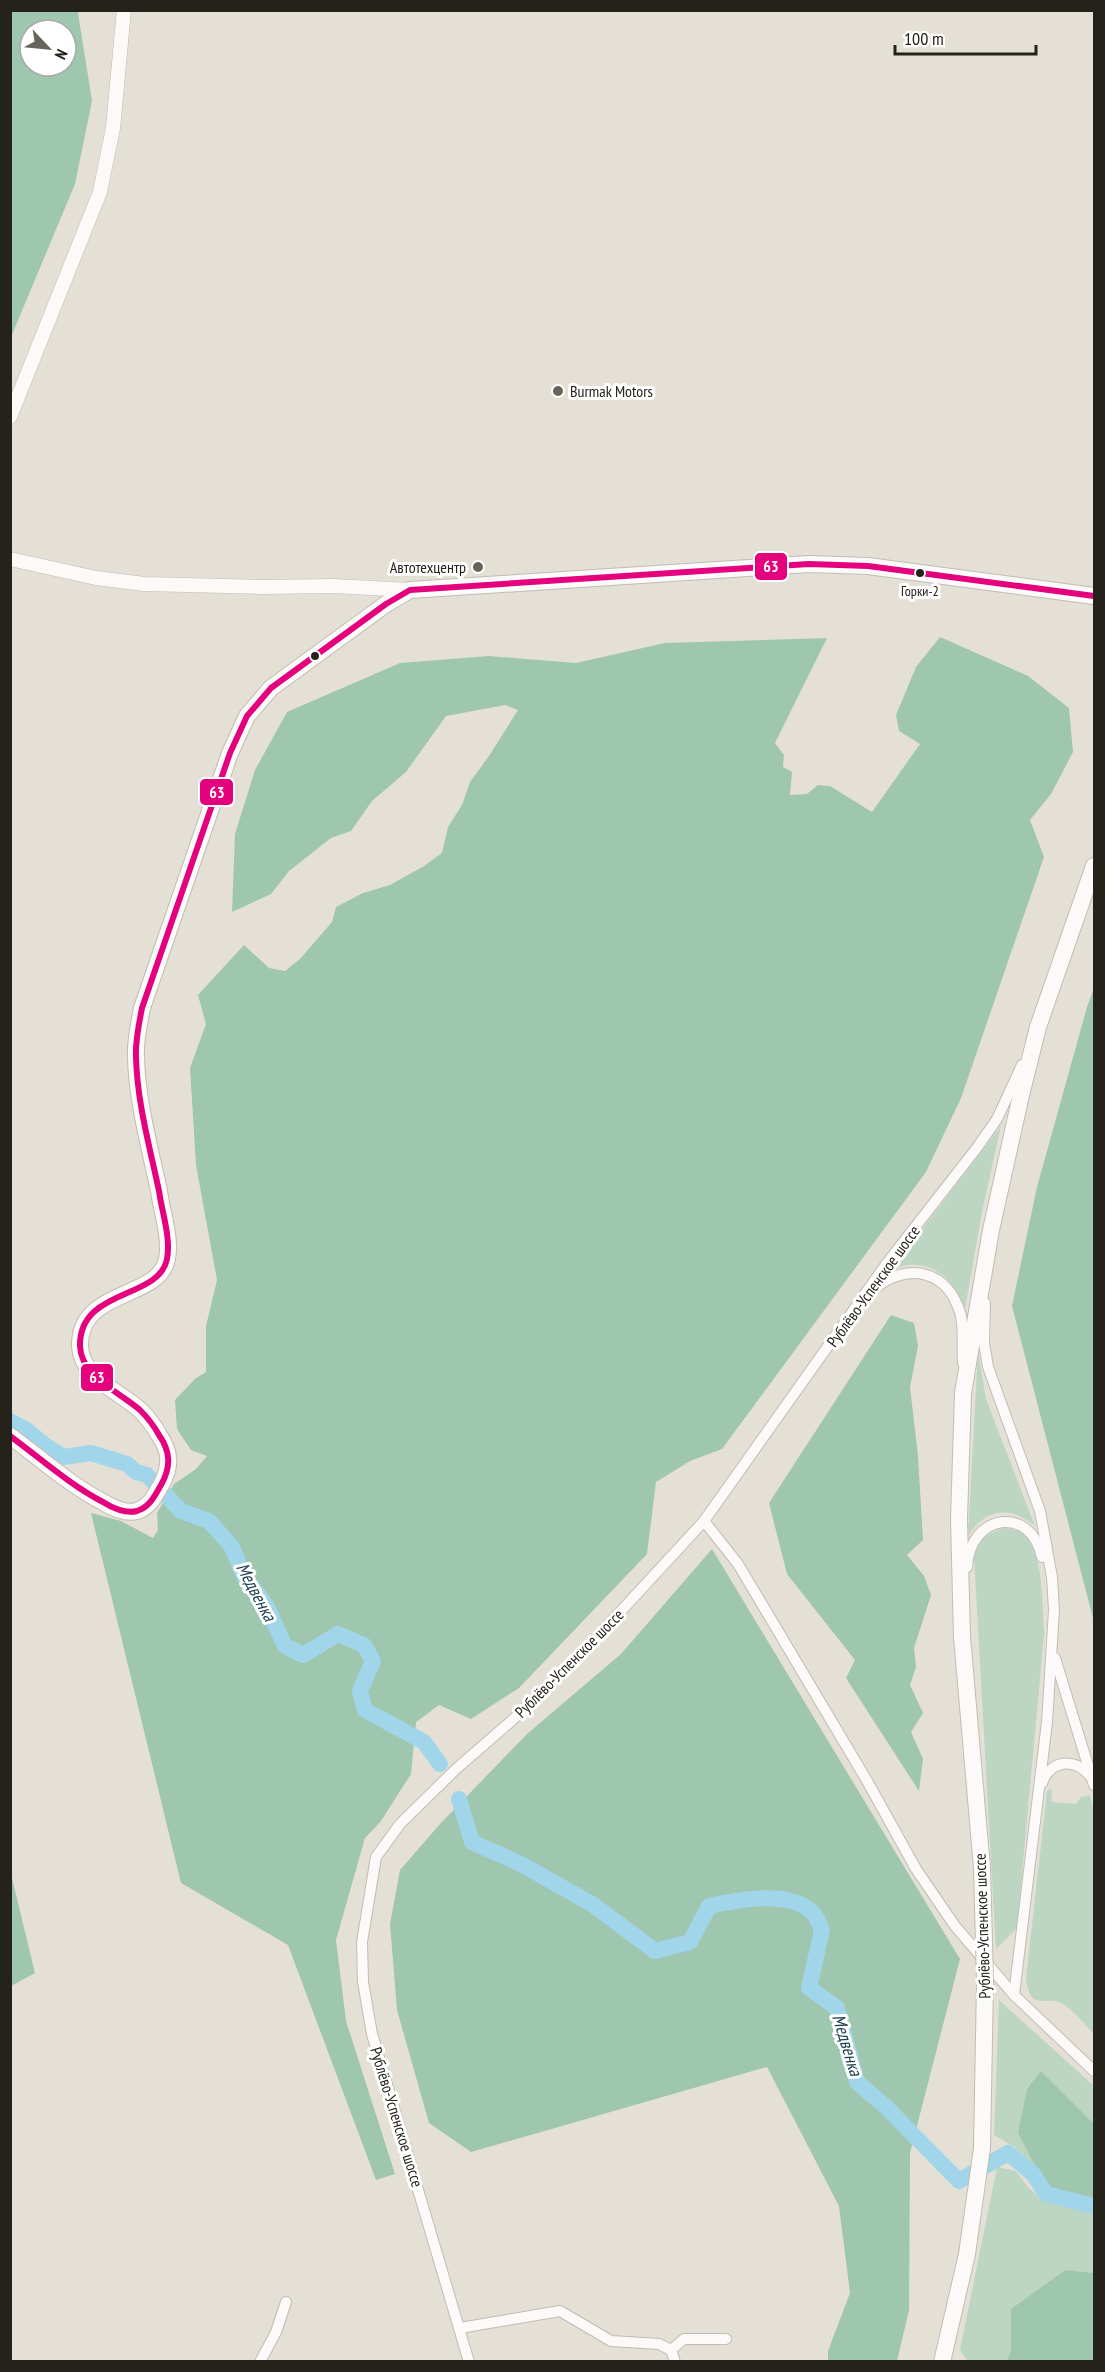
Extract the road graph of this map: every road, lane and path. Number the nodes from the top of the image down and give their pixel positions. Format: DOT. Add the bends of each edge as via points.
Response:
graph roads {
  1 [pos="124,10"];
  2 [pos="10,417"];
  3 [pos="10,559"];
  4 [pos="410,590"];
  5 [pos="1095,596"];
  6 [pos="1095,866"];
  7 [pos="1038,1027"];
  8 [pos="991,1230"];
  9 [pos="866,1294"];
  10 [pos="963,1393"];
  11 [pos="10,1436"];
  12 [pos="704,1521"];
  13 [pos="1054,1610"];
  14 [pos="962,1637"];
  15 [pos="1053,1649"];
  16 [pos="1094,1783"];
  17 [pos="1039,1791"];
  18 [pos="1014,1995"];
  19 [pos="1095,2071"];
  20 [pos="286,2302"];
  21 [pos="460,2328"];
  22 [pos="726,2339"];
  23 [pos="671,2350"];
  24 [pos="260,2361"];
  25 [pos="469,2361"];
  26 [pos="675,2361"];
  27 [pos="942,2361"];
  1 -- 2 [label="street" via="113,128 100,192"];
  3 -- 4 [label="street" via="144,584"];
  4 -- 5 [label="main road" via="809,564 868,566"];
  4 -- 11 [label="main road" via="271,688 247,716 230,753 142,1008 136,1058 167,1235 166,1262 160,1274 148,1283 93,1313 81,1336 80,1348 90,1372 153,1425 168,1450 166,1476 151,1502 135,1512 114,1508"];
  6 -- 7 [label="main road, Рублёво-Успенское шоссе"];
  7 -- 8 [label="main road, Рублёво-Успенское шоссе"];
  7 -- 9 [label="street, Рублёво-Успенское шоссе" via="997,1119"];
  8 -- 10 [label="main road, Рублёво-Успенское шоссе"];
  8 -- 13 [label="street" via="984,1343 993,1386 1040,1511"];
  9 -- 10 [label="street" via="886,1279 905,1272 936,1278 947,1288 961,1317"];
  9 -- 12 [label="street, Рублёво-Успенское шоссе"];
  10 -- 14 [label="main road, Рублёво-Успенское шоссе" via="959,1519"];
  12 -- 18 [label="street" via="738,1564 916,1869 955,1926"];
  12 -- 21 [label="street, Рублёво-Успенское шоссе" via="585,1650 400,1824 376,1857 362,1942 363,1982 372,2034"];
  13 -- 14 [label="street" via="1036,1538 1015,1524 993,1524 978,1533 969,1549"];
  13 -- 15 [label="street"];
  14 -- 27 [label="main road, Рублёво-Успенское шоссе, bridge" via="982,1868 982,2148 967,2254"];
  15 -- 16 [label="street"];
  15 -- 17 [label="street"];
  16 -- 17 [label="street" via="1078,1765 1063,1763 1055,1765 1043,1778"];
  17 -- 18 [label="street"];
  18 -- 19 [label="street"];
  20 -- 24 [label="street"];
  21 -- 23 [label="street" via="560,2311 611,2341 659,2344"];
  21 -- 25 [label="street, Рублёво-Успенское шоссе"];
  22 -- 23 [label="street" via="684,2339"];
  23 -- 26 [label="street"];
}
